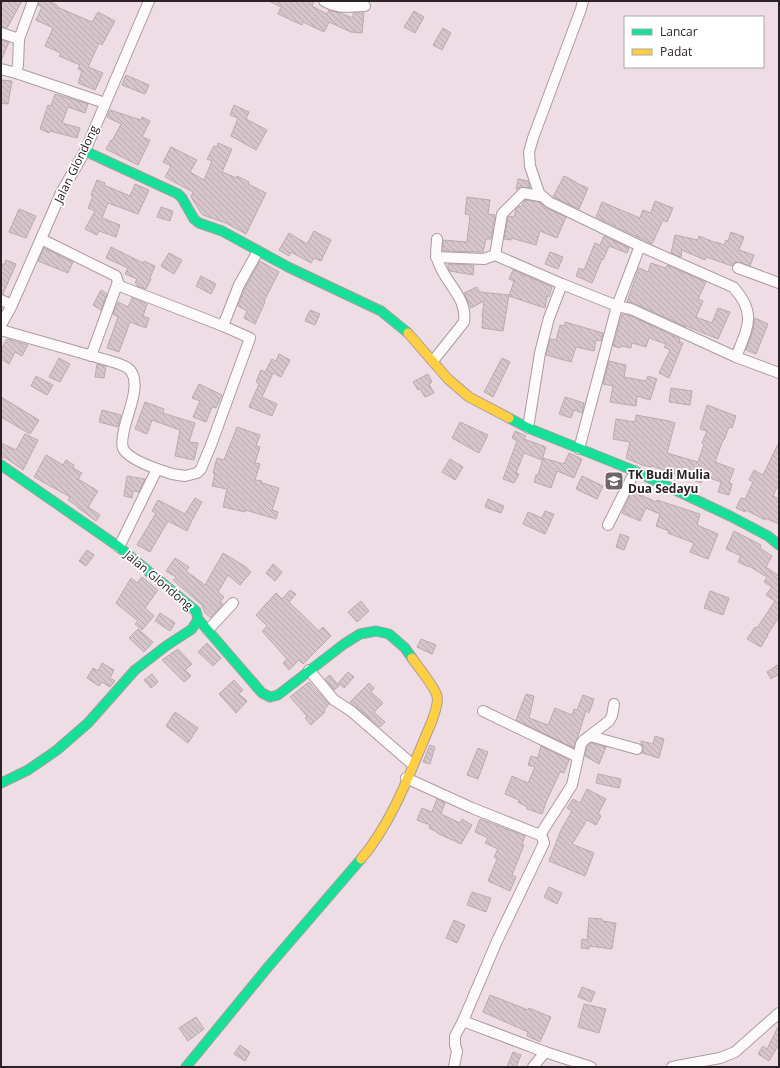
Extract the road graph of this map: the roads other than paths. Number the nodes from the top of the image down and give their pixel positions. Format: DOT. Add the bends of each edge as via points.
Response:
graph roads {
  1 [pos="33,1"];
  2 [pos="149,1"];
  3 [pos="324,1"];
  4 [pos="583,1"];
  5 [pos="365,6"];
  6 [pos="1,33"];
  7 [pos="19,39"];
  8 [pos="1,69"];
  9 [pos="16,73"];
  10 [pos="105,103"];
  11 [pos="84,151"];
  12 [pos="540,196"];
  13 [pos="41,239"];
  14 [pos="438,239"];
  15 [pos="640,246"];
  16 [pos="258,251"];
  17 [pos="495,255"];
  18 [pos="436,257"];
  19 [pos="738,268"];
  20 [pos="779,283"];
  21 [pos="562,284"];
  22 [pos="117,285"];
  23 [pos="1,300"];
  24 [pos="12,305"];
  25 [pos="617,306"];
  26 [pos="1,325"];
  27 [pos="223,326"];
  28 [pos="1,330"];
  29 [pos="91,356"];
  30 [pos="736,357"];
  31 [pos="433,361"];
  32 [pos="779,373"];
  33 [pos="528,428"];
  34 [pos="579,449"];
  35 [pos="1,466"];
  36 [pos="157,469"];
  37 [pos="635,471"];
  38 [pos="608,525"];
  39 [pos="779,545"];
  40 [pos="119,547"];
  41 [pos="233,603"];
  42 [pos="198,619"];
  43 [pos="208,630"];
  44 [pos="309,670"];
  45 [pos="614,704"];
  46 [pos="483,711"];
  47 [pos="590,736"];
  48 [pos="637,749"];
  49 [pos="578,757"];
  50 [pos="412,764"];
  51 [pos="406,778"];
  52 [pos="1,783"];
  53 [pos="540,835"];
  54 [pos="779,1013"];
  55 [pos="463,1021"];
  56 [pos="545,1052"];
  57 [pos="186,1067"];
  58 [pos="454,1067"];
  59 [pos="533,1067"];
  60 [pos="591,1067"];
  61 [pos="672,1067"];
  1 -- 7 [label="street"];
  2 -- 10 [label="street, Jalan Glondong"];
  3 -- 5 [label="street" via="341,8"];
  4 -- 12 [label="street" via="532,138 530,166"];
  6 -- 7 [label="street"];
  7 -- 9 [label="street"];
  8 -- 9 [label="street"];
  9 -- 10 [label="street"];
  10 -- 11 [label="street, Jalan Glondong"];
  11 -- 13 [label="street, Jalan Glondong" via="60,193"];
  11 -- 16 [label="street" via="178,194 199,223 222,231"];
  12 -- 15 [label="street"];
  12 -- 17 [label="street" via="523,193 503,212"];
  13 -- 22 [label="street" via="116,276"];
  13 -- 24 [label="street, Jalan Glondong"];
  14 -- 18 [label="street"];
  15 -- 25 [label="street"];
  15 -- 30 [label="street" via="733,287 742,296 748,310 748,327"];
  16 -- 27 [label="street" via="239,285"];
  16 -- 31 [label="street" via="382,311 411,335"];
  17 -- 18 [label="street" via="484,259"];
  17 -- 21 [label="street"];
  18 -- 31 [label="street" via="461,300 465,314 464,322"];
  19 -- 20 [label="street"];
  21 -- 25 [label="street"];
  21 -- 33 [label="street" via="549,318 540,353"];
  22 -- 27 [label="street"];
  22 -- 29 [label="street"];
  23 -- 24 [label="street"];
  24 -- 26 [label="street, Jalan Glondong"];
  25 -- 30 [label="street" via="631,309"];
  25 -- 34 [label="street"];
  27 -- 36 [label="street" via="250,338 201,469 197,473 185,476"];
  28 -- 29 [label="street"];
  29 -- 36 [label="street" via="129,369 133,376 134,392 123,448 126,453"];
  30 -- 32 [label="street"];
  31 -- 33 [label="street" via="448,379 469,397"];
  33 -- 34 [label="street"];
  34 -- 37 [label="street"];
  35 -- 40 [label="street, Jalan Glondong"];
  36 -- 40 [label="street"];
  37 -- 38 [label="street"];
  37 -- 39 [label="street" via="730,516 768,536"];
  40 -- 42 [label="street, Jalan Glondong" via="196,611"];
  41 -- 43 [label="street"];
  42 -- 43 [label="street"];
  42 -- 52 [label="street, Jalan Glondong" via="192,629 135,670 88,723 58,750 28,770"];
  43 -- 44 [label="street" via="267,697 278,695"];
  44 -- 50 [label="street" via="334,700 351,711"];
  44 -- 50 [label="street" via="360,634 376,631 388,634 405,648 437,696 432,721"];
  45 -- 47 [label="street" via="609,721"];
  46 -- 49 [label="street"];
  47 -- 48 [label="street"];
  47 -- 49 [label="street" via="581,744"];
  49 -- 53 [label="street" via="572,785"];
  50 -- 51 [label="street"];
  51 -- 53 [label="street"];
  51 -- 57 [label="street" via="391,813 370,848"];
  53 -- 55 [label="street" via="544,843 497,941"];
  54 -- 61 [label="street" via="736,1052 720,1058"];
  55 -- 56 [label="street"];
  55 -- 58 [label="street" via="455,1036 457,1051"];
  56 -- 59 [label="street"];
  56 -- 60 [label="street"];
}
